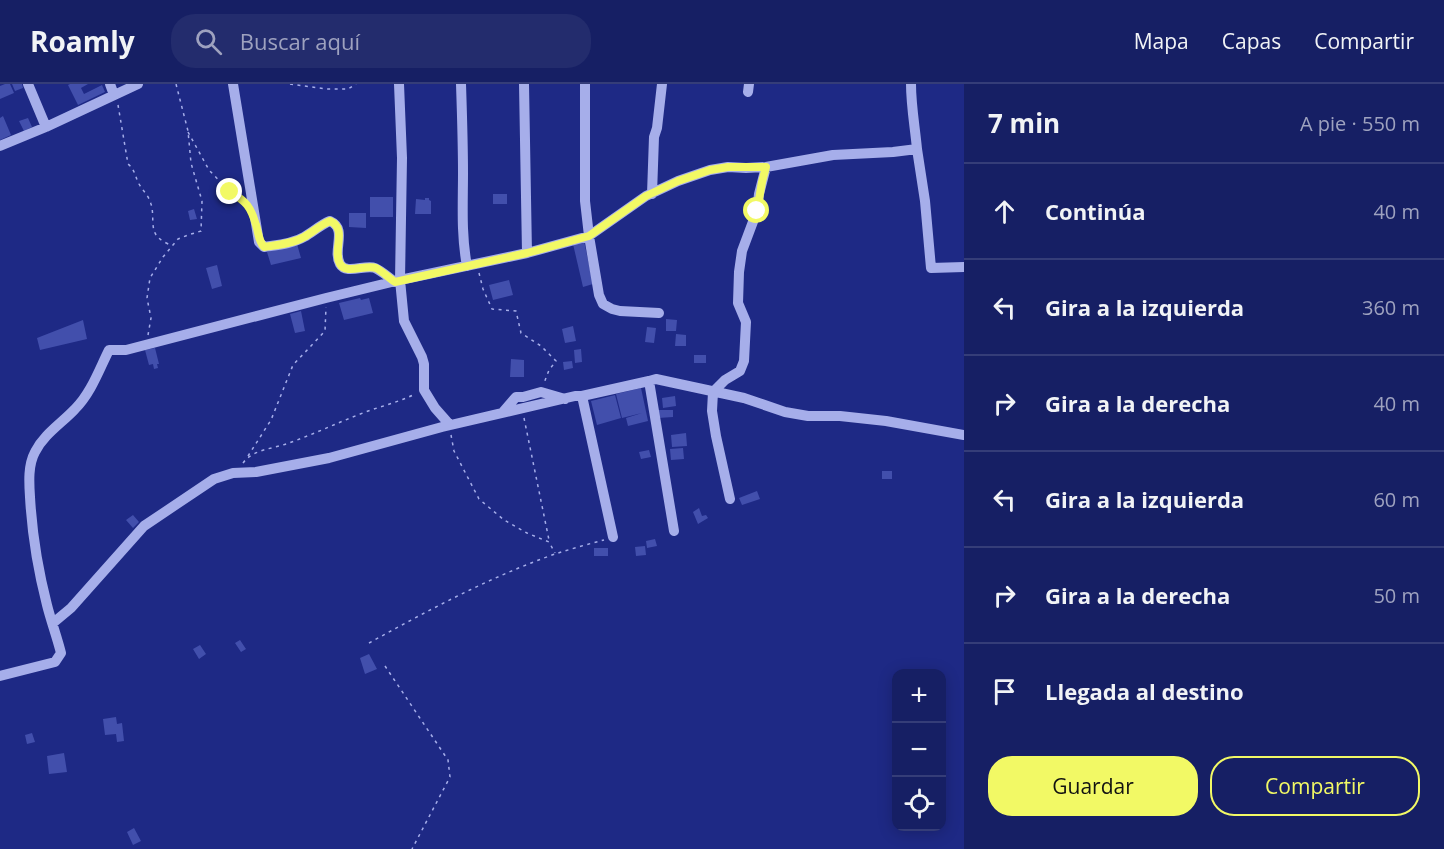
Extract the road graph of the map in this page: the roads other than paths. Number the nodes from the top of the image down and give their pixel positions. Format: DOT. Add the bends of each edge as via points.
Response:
graph roads {
  1 [pos="28,84"];
  2 [pos="110,84"];
  3 [pos="138,84"];
  4 [pos="232,84"];
  5 [pos="399,84"];
  6 [pos="461,84"];
  7 [pos="524,84"];
  8 [pos="585,84"];
  9 [pos="662,84"];
  10 [pos="911,84"];
  11 [pos="114,95"];
  12 [pos="46,127"];
  13 [pos="0,146"];
  14 [pos="917,149"];
  15 [pos="766,167"];
  16 [pos="652,194"];
  17 [pos="589,236"];
  18 [pos="527,253"];
  19 [pos="472,265"];
  20 [pos="964,267"];
  21 [pos="397,281"];
  22 [pos="659,313"];
  23 [pos="649,381"];
  24 [pos="713,392"];
  25 [pos="582,396"];
  26 [pos="565,399"];
  27 [pos="503,412"];
  28 [pos="450,425"];
  29 [pos="964,435"];
  30 [pos="730,499"];
  31 [pos="674,531"];
  32 [pos="613,537"];
  33 [pos="53,623"];
  34 [pos="0,676"];
  1 -- 12 [label="street"];
  2 -- 11 [label="street"];
  3 -- 11 [label="street"];
  4 -- 21 [label="street" via="259,242 264,247 297,241 330,221 339,231 338,262 342,267 374,267"];
  5 -- 21 [label="street" via="402,158"];
  6 -- 19 [label="street" via="463,245"];
  7 -- 18 [label="street"];
  8 -- 17 [label="street" via="585,201"];
  9 -- 16 [label="street" via="654,137"];
  10 -- 14 [label="street"];
  11 -- 12 [label="street"];
  12 -- 13 [label="street"];
  14 -- 15 [label="street" via="832,155"];
  14 -- 20 [label="street" via="931,268"];
  15 -- 16 [label="street" via="710,170"];
  15 -- 24 [label="street" via="739,272 738,303 746,322 744,361 740,371"];
  16 -- 17 [label="street"];
  17 -- 18 [label="street"];
  17 -- 22 [label="street" via="603,304 620,311"];
  18 -- 19 [label="street"];
  19 -- 21 [label="street"];
  21 -- 28 [label="street" via="404,321 424,364 424,390"];
  21 -- 33 [label="street" via="147,345 109,350 85,397 41,442 31,464 33,530"];
  23 -- 24 [label="street"];
  23 -- 25 [label="street"];
  23 -- 31 [label="street"];
  24 -- 29 [label="street" via="808,416 886,421"];
  24 -- 30 [label="street" via="712,411"];
  25 -- 26 [label="street"];
  25 -- 32 [label="street"];
  26 -- 27 [label="street"];
  26 -- 27 [label="street" via="540,392 516,397"];
  27 -- 28 [label="street"];
  28 -- 33 [label="street" via="329,459 214,479 144,526"];
  33 -- 34 [label="street" via="61,653 55,662"];
}
